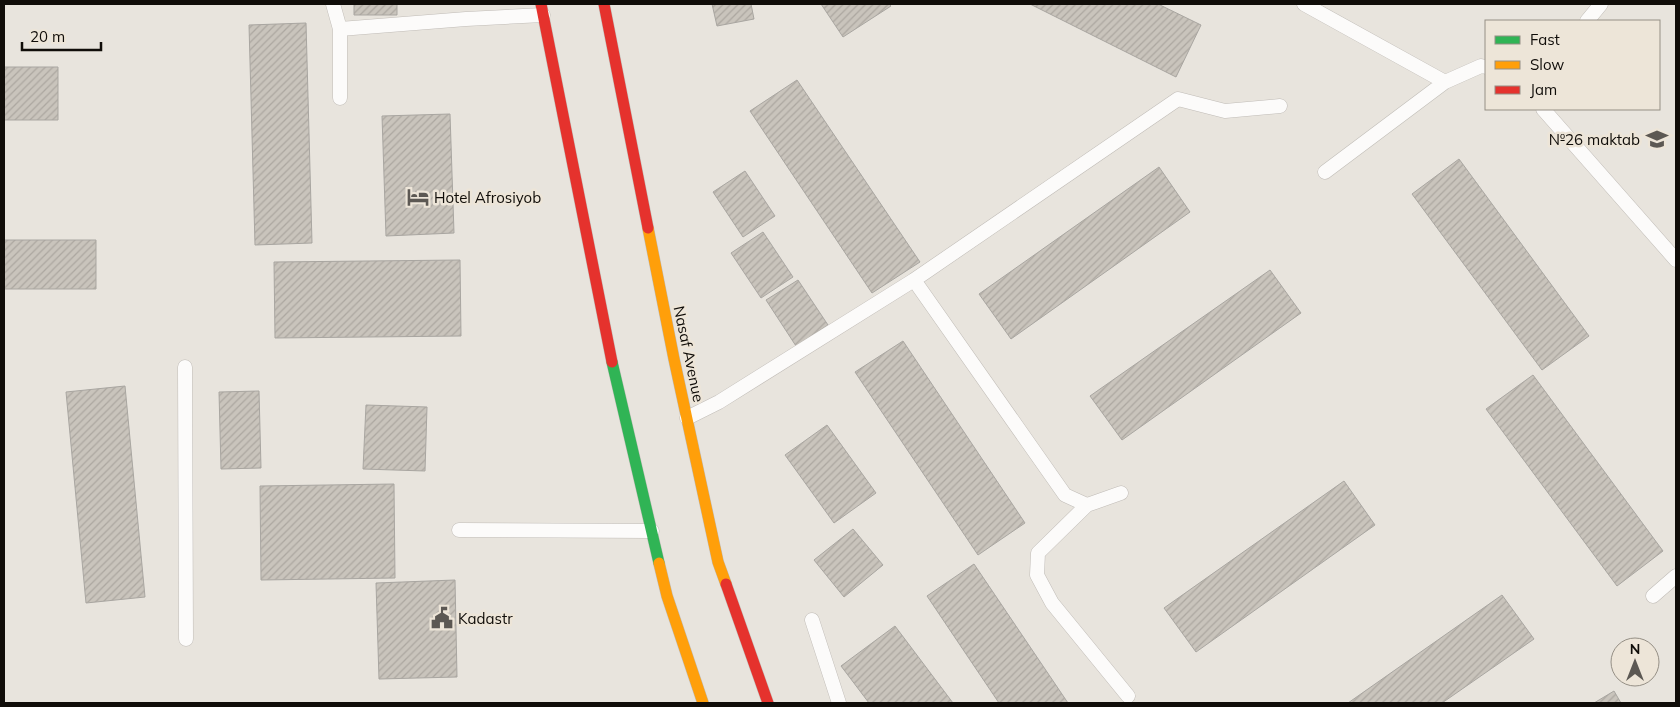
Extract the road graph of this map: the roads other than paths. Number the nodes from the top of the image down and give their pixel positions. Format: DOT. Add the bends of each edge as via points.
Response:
graph roads {
  1 [pos="333,4"];
  2 [pos="604,4"];
  3 [pos="1304,4"];
  4 [pos="1601,4"];
  5 [pos="542,9"];
  6 [pos="1588,20"];
  7 [pos="340,29"];
  8 [pos="1485,67"];
  9 [pos="1445,82"];
  10 [pos="340,98"];
  11 [pos="1280,106"];
  12 [pos="1545,110"];
  13 [pos="1325,172"];
  14 [pos="1676,260"];
  15 [pos="914,280"];
  16 [pos="185,367"];
  17 [pos="687,418"];
  18 [pos="1121,493"];
  19 [pos="1087,505"];
  20 [pos="459,530"];
  21 [pos="652,530"];
  22 [pos="1676,576"];
  23 [pos="1653,596"];
  24 [pos="812,620"];
  25 [pos="186,639"];
  26 [pos="1128,696"];
  27 [pos="704,703"];
  28 [pos="768,703"];
  29 [pos="839,703"];
  1 -- 7 [label="lane"];
  2 -- 17 [label="main road, Nasaf Avenue"];
  3 -- 9 [label="lane"];
  4 -- 6 [label="lane"];
  5 -- 7 [label="lane"];
  5 -- 21 [label="main road" via="611,357"];
  7 -- 10 [label="lane"];
  8 -- 9 [label="lane"];
  9 -- 13 [label="lane"];
  11 -- 15 [label="lane" via="1225,111 1178,99"];
  12 -- 14 [label="lane"];
  15 -- 17 [label="lane" via="719,402"];
  15 -- 19 [label="lane" via="1065,495"];
  16 -- 25 [label="lane"];
  17 -- 28 [label="main road, Nasaf Avenue" via="718,562"];
  18 -- 19 [label="lane"];
  19 -- 26 [label="lane" via="1038,553 1037,575 1052,603"];
  20 -- 21 [label="lane"];
  21 -- 27 [label="main road" via="667,596"];
  22 -- 23 [label="lane"];
  24 -- 29 [label="lane"];
}
